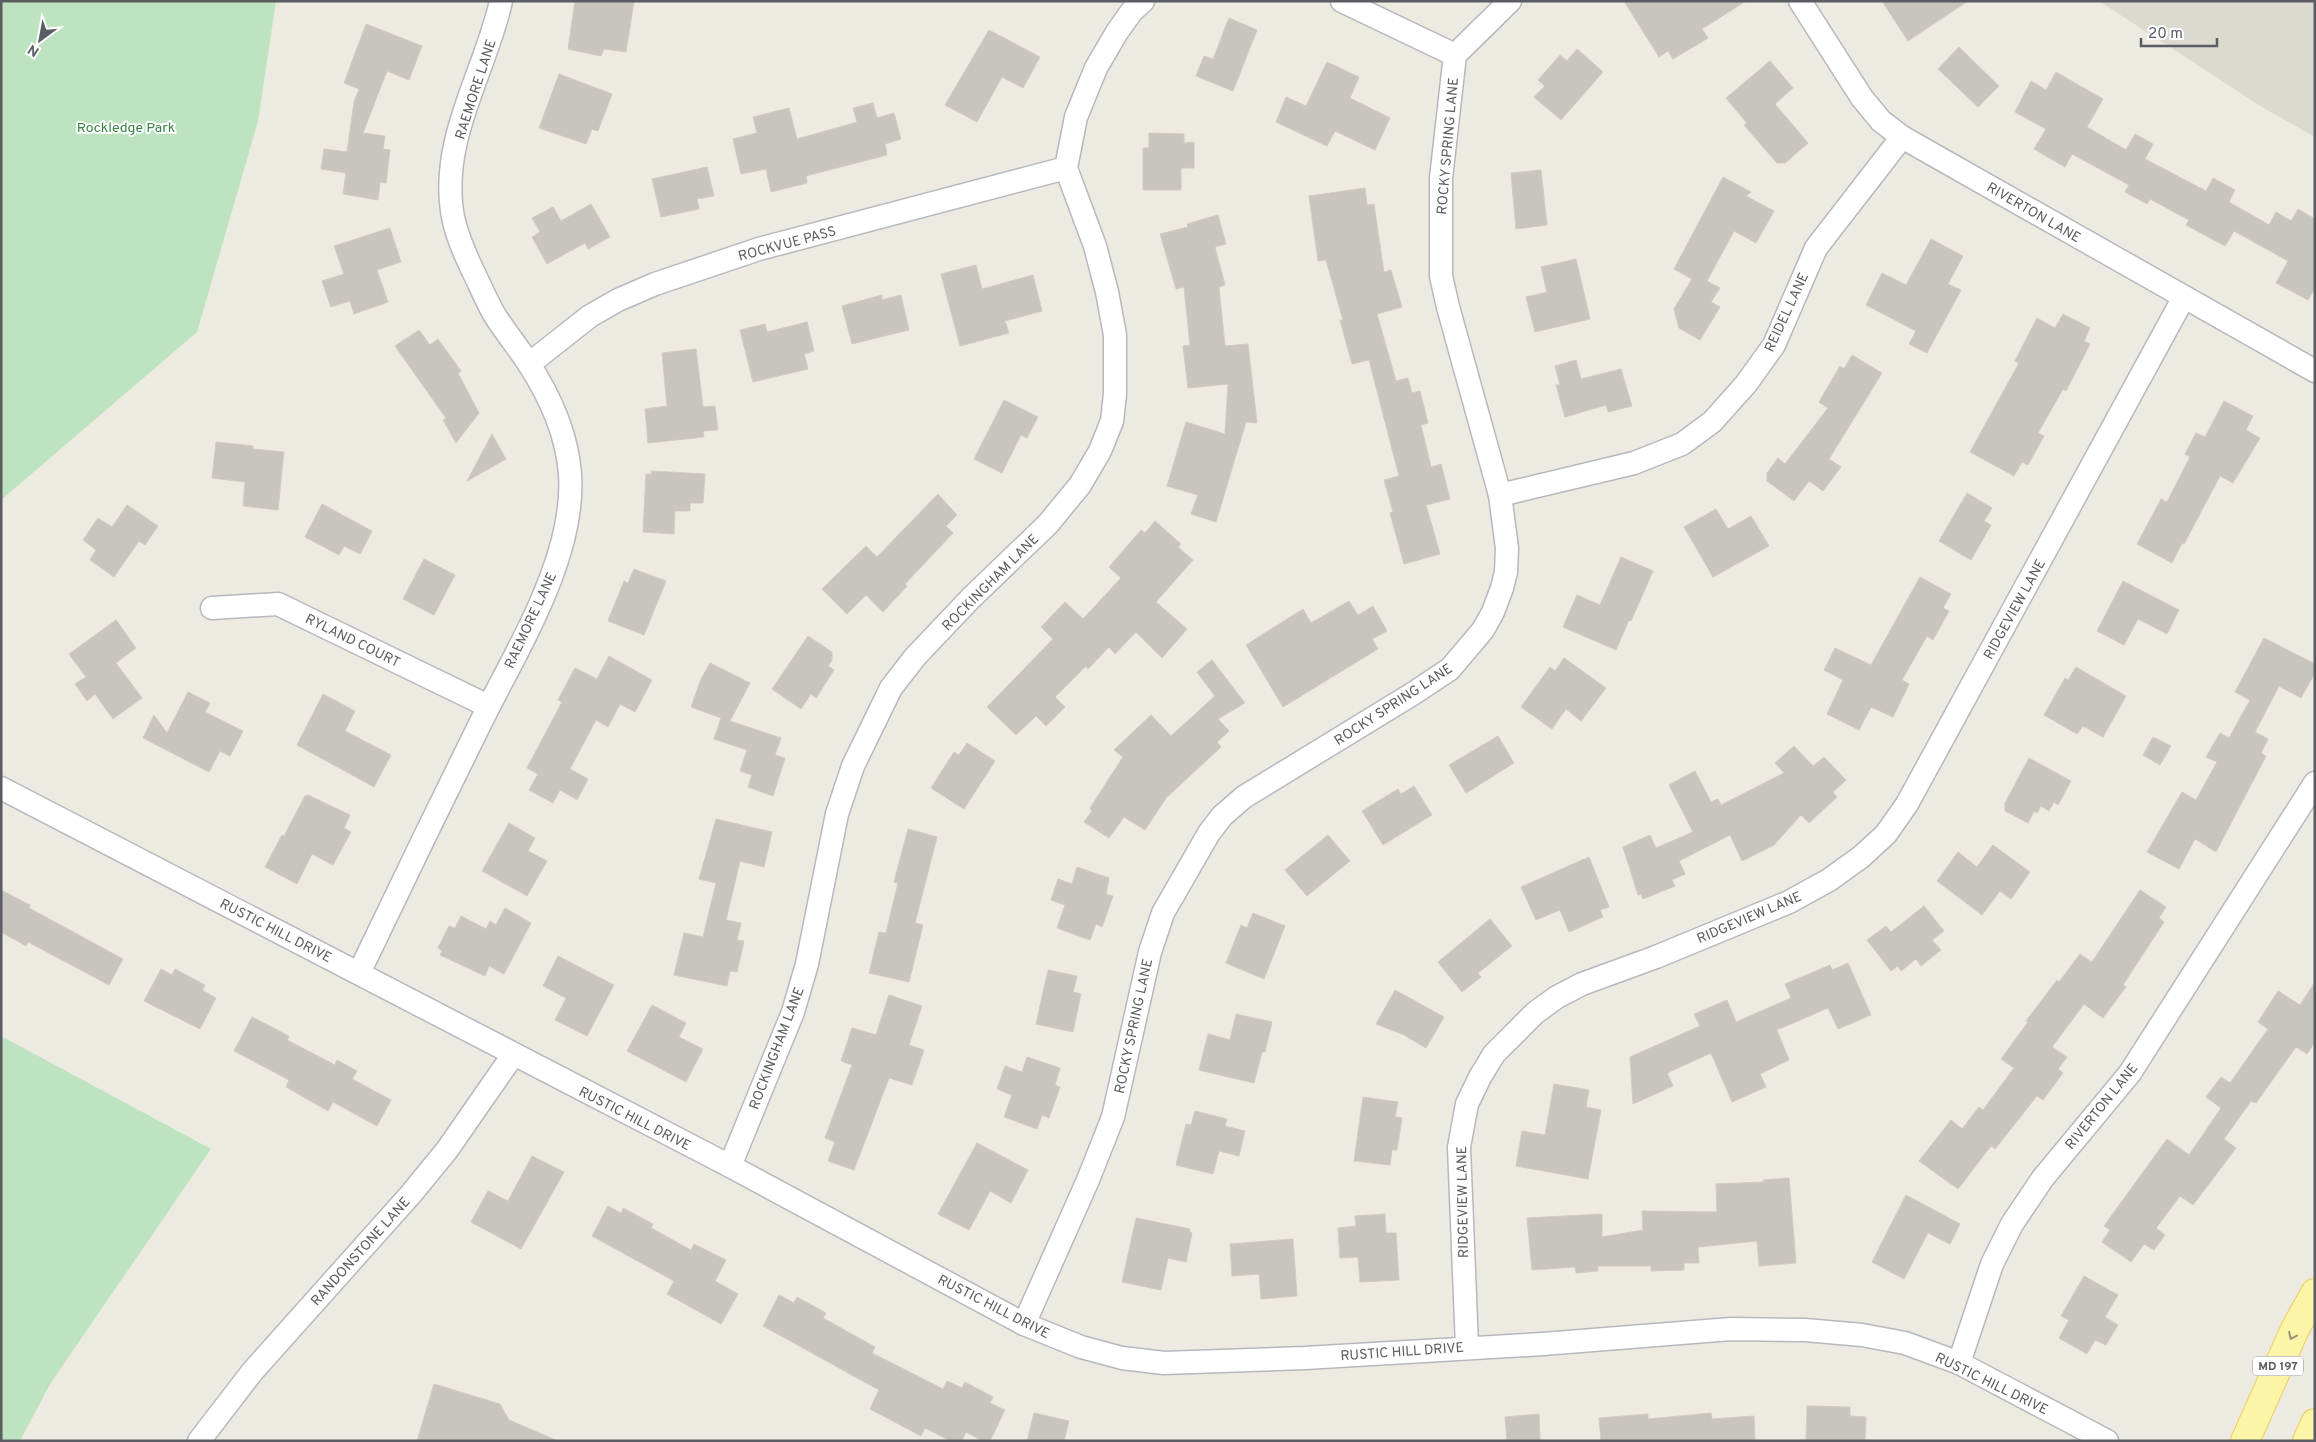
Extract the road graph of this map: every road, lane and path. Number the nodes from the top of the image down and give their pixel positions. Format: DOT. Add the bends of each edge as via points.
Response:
graph roads {
  1 [pos="500,1"];
  2 [pos="1143,1"];
  3 [pos="1342,1"];
  4 [pos="1510,1"];
  5 [pos="1800,1"];
  6 [pos="1455,55"];
  7 [pos="1902,137"];
  8 [pos="1066,168"];
  9 [pos="2184,297"];
  10 [pos="529,364"];
  11 [pos="2315,371"];
  12 [pos="1500,496"];
  13 [pos="212,608"];
  14 [pos="488,706"];
  15 [pos="2315,783"];
  16 [pos="1,788"];
  17 [pos="359,973"];
  18 [pos="513,1055"];
  19 [pos="730,1166"];
  20 [pos="2315,1293"];
  21 [pos="1024,1324"];
  22 [pos="1467,1347"];
  23 [pos="1959,1363"];
  24 [pos="2315,1424"];
  25 [pos="199,1441"];
  26 [pos="2107,1441"];
  27 [pos="2245,1441"];
  28 [pos="2306,1441"];
  1 -- 10 [label="street, RAEMORE LANE" via="495,28 463,116 455,152 452,210 462,247 494,314"];
  2 -- 8 [label="street" via="1117,32 1096,68 1076,117"];
  3 -- 6 [label="street"];
  4 -- 6 [label="street"];
  5 -- 7 [label="street, RIVERTON LANE" via="1862,98 1881,121"];
  6 -- 12 [label="street, ROCKY SPRING LANE" via="1441,178 1441,276"];
  7 -- 9 [label="street, RIVERTON LANE"];
  7 -- 12 [label="street, REIDEL LANE" via="1816,248 1774,345 1746,384 1712,422 1682,444 1634,463"];
  8 -- 10 [label="street, ROCKVUE PASS" via="759,249 655,284 590,316"];
  8 -- 19 [label="street, ROCKINGHAM LANE" via="1095,246 1113,326 1116,365 1112,421 1100,451 1080,485 1048,524 971,598 915,657 891,688 853,766 837,814 807,964 793,1012"];
  9 -- 11 [label="street, RIVERTON LANE"];
  9 -- 22 [label="street, RIDGEVIEW LANE" via="1907,804 1886,834 1829,880 1790,902 1565,993 1535,1013 1494,1054 1467,1104 1459,1147"];
  10 -- 14 [label="street, RAEMORE LANE" via="561,426 569,467 569,499 555,566 536,612"];
  12 -- 21 [label="street, ROCKY SPRING LANE" via="1507,548 1502,588 1483,630 1464,654 1450,669 1414,693 1244,797 1213,827 1184,874 1163,912 1150,952 1113,1118"];
  13 -- 14 [label="street, RYLAND COURT" via="278,604"];
  14 -- 17 [label="street, RAEMORE LANE"];
  15 -- 23 [label="street, RIVERTON LANE" via="2130,1073 2043,1178 2012,1224 1992,1264"];
  16 -- 17 [label="street, RUSTIC HILL DRIVE"];
  17 -- 18 [label="street, RUSTIC HILL DRIVE"];
  18 -- 19 [label="street, RUSTIC HILL DRIVE"];
  18 -- 25 [label="street, RANDONSTONE LANE" via="412,1194 252,1372"];
  19 -- 21 [label="street, RUSTIC HILL DRIVE"];
  20 -- 27 [label="main road, MD 197, one-way" via="2295,1329"];
  21 -- 22 [label="street, RUSTIC HILL DRIVE" via="1081,1347 1122,1358 1164,1363"];
  22 -- 23 [label="street, RUSTIC HILL DRIVE" via="1731,1329 1805,1330 1904,1343"];
  23 -- 26 [label="street, RUSTIC HILL DRIVE"];
  24 -- 28 [label="main road"];
}
